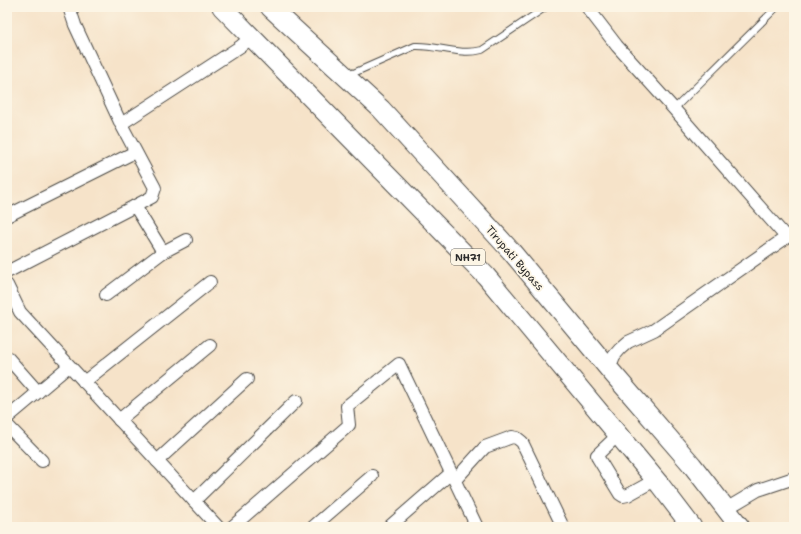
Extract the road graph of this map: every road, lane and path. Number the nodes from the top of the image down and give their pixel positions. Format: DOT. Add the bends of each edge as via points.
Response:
graph roads {
  1 [pos="69,7"];
  2 [pos="222,7"];
  3 [pos="270,7"];
  4 [pos="546,7"];
  5 [pos="587,7"];
  6 [pos="777,7"];
  7 [pos="252,37"];
  8 [pos="346,77"];
  9 [pos="674,108"];
  10 [pos="121,124"];
  11 [pos="135,152"];
  12 [pos="135,206"];
  13 [pos="7,216"];
  14 [pos="790,235"];
  15 [pos="186,240"];
  16 [pos="163,252"];
  17 [pos="7,272"];
  18 [pos="210,282"];
  19 [pos="7,285"];
  20 [pos="106,295"];
  21 [pos="210,344"];
  22 [pos="7,357"];
  23 [pos="69,366"];
  24 [pos="609,369"];
  25 [pos="247,378"];
  26 [pos="84,382"];
  27 [pos="38,392"];
  28 [pos="296,401"];
  29 [pos="7,418"];
  30 [pos="119,420"];
  31 [pos="7,425"];
  32 [pos="618,435"];
  33 [pos="42,461"];
  34 [pos="157,461"];
  35 [pos="372,476"];
  36 [pos="453,476"];
  37 [pos="794,478"];
  38 [pos="655,480"];
  39 [pos="194,501"];
  40 [pos="726,509"];
  41 [pos="218,527"];
  42 [pos="232,527"];
  43 [pos="313,527"];
  44 [pos="389,527"];
  45 [pos="477,527"];
  46 [pos="563,527"];
  47 [pos="692,527"];
  48 [pos="740,527"];
  1 -- 10 [label="street"];
  2 -- 7 [label="highway, NH71"];
  3 -- 8 [label="highway, Tirupati Bypass"];
  4 -- 8 [label="lane" via="482,50 462,52 415,46"];
  5 -- 9 [label="street" via="617,46"];
  6 -- 9 [label="lane"];
  7 -- 10 [label="street"];
  7 -- 32 [label="highway, NH71" via="486,276"];
  8 -- 24 [label="highway, Tirupati Bypass" via="381,109 511,252"];
  9 -- 14 [label="street"];
  10 -- 11 [label="street"];
  11 -- 12 [label="street" via="155,188 152,196"];
  11 -- 13 [label="street"];
  12 -- 16 [label="street"];
  12 -- 17 [label="street"];
  14 -- 24 [label="street" via="654,330 628,342 614,356"];
  15 -- 16 [label="street"];
  16 -- 20 [label="street"];
  18 -- 26 [label="street"];
  19 -- 23 [label="street" via="20,312"];
  21 -- 30 [label="street"];
  22 -- 27 [label="street"];
  23 -- 26 [label="street"];
  23 -- 27 [label="street"];
  24 -- 40 [label="highway, Tirupati Bypass" via="692,465"];
  25 -- 34 [label="street"];
  26 -- 30 [label="street"];
  27 -- 29 [label="street"];
  28 -- 39 [label="street"];
  30 -- 34 [label="street"];
  31 -- 33 [label="street"];
  32 -- 38 [label="highway, NH71"];
  32 -- 38 [label="street" via="597,455 620,494 628,495"];
  34 -- 39 [label="street"];
  35 -- 43 [label="street"];
  36 -- 42 [label="street" via="399,364 347,406 349,425"];
  36 -- 44 [label="street"];
  36 -- 45 [label="street"];
  36 -- 46 [label="street" via="485,447 512,437 517,438 522,442"];
  37 -- 40 [label="street" via="758,490"];
  38 -- 47 [label="highway, NH71"];
  39 -- 41 [label="street"];
  40 -- 48 [label="highway, Tirupati Bypass"];
}
